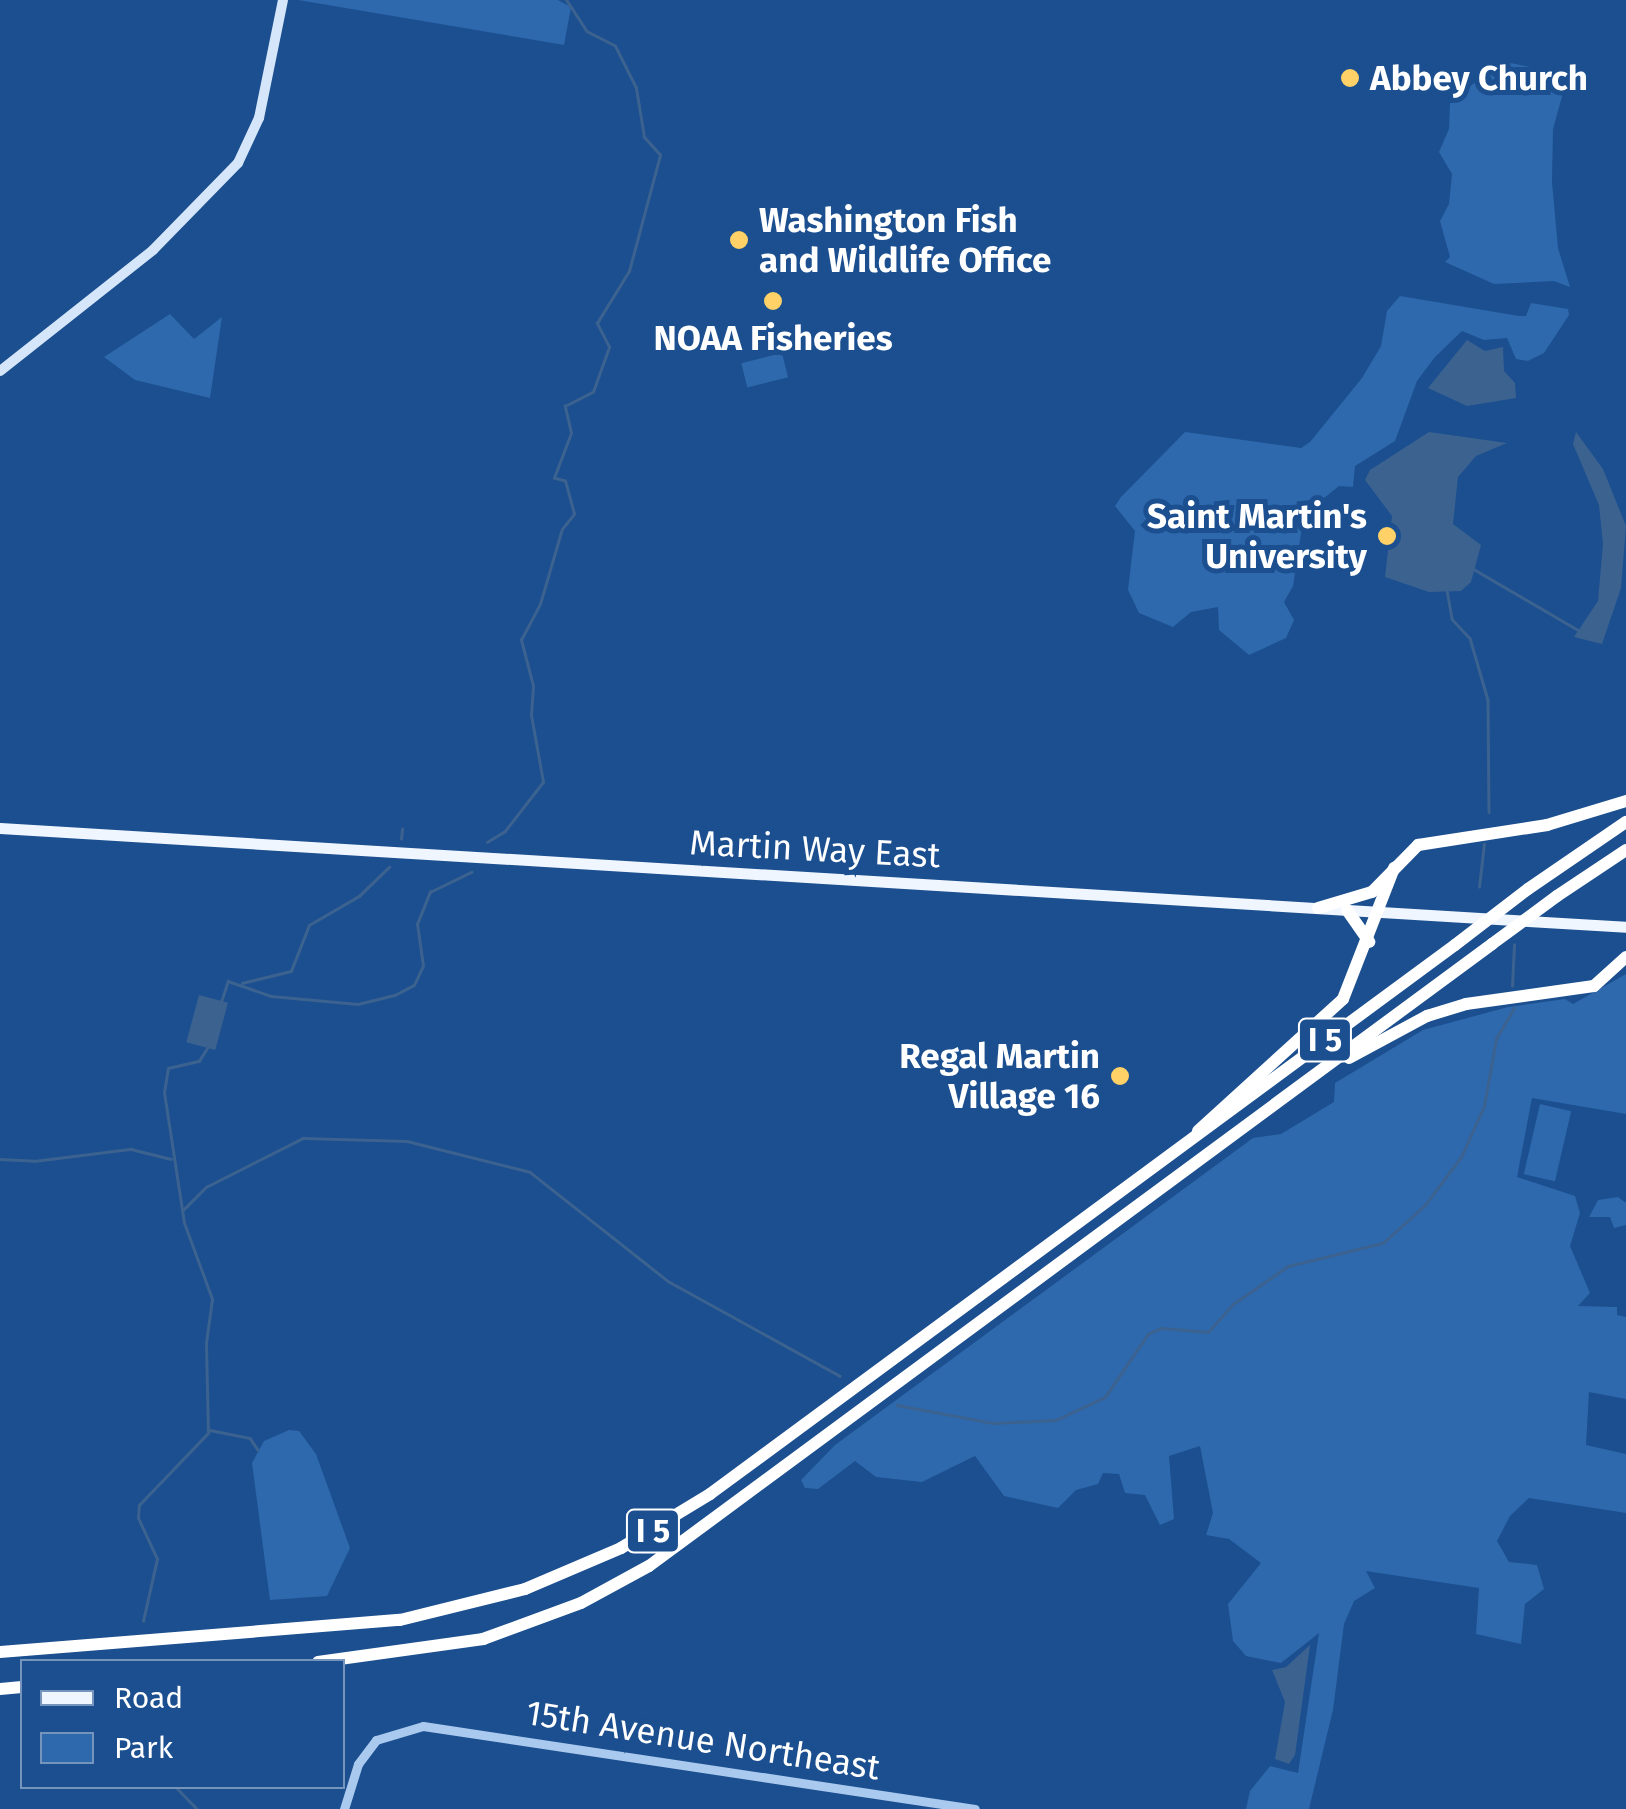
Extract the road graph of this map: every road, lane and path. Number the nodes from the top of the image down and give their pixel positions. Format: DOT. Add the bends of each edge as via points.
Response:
graph roads {
  1 [pos="284,0"];
  2 [pos="0,371"];
  3 [pos="1626,802"];
  4 [pos="1626,822"];
  5 [pos="0,828"];
  6 [pos="1626,850"];
  7 [pos="1394,868"];
  8 [pos="1318,908"];
  9 [pos="1347,910"];
  10 [pos="1381,912"];
  11 [pos="1626,927"];
  12 [pos="1369,945"];
  13 [pos="1626,957"];
  14 [pos="1312,1078"];
  15 [pos="1196,1136"];
  16 [pos="0,1652"];
  17 [pos="340,1659"];
  18 [pos="344,1809"];
  19 [pos="974,1809"];
  1 -- 2 [label="main road" via="260,118 238,163 152,250"];
  3 -- 7 [label="highway" via="1546,825 1438,839 1418,845"];
  4 -- 15 [label="highway, I 5, bridge"];
  5 -- 8 [label="main road, Martin Way East"];
  6 -- 14 [label="highway, I 5, bridge"];
  7 -- 8 [label="highway" via="1372,892"];
  7 -- 10 [label="highway"];
  8 -- 9 [label="main road, Martin Way East"];
  9 -- 10 [label="main road, Martin Way East"];
  9 -- 12 [label="highway" via="1365,928"];
  10 -- 11 [label="main road, Martin Way East"];
  10 -- 12 [label="highway"];
  12 -- 15 [label="highway" via="1343,998 1322,1023 1208,1116"];
  13 -- 14 [label="highway" via="1594,986 1428,1016"];
  14 -- 17 [label="highway, I 5" via="627,1579 483,1639"];
  15 -- 16 [label="highway, I 5" via="710,1494 642,1537 549,1581 400,1620"];
  18 -- 19 [label="street, 15th Avenue Northeast" via="358,1764 376,1740 422,1726"];
}
